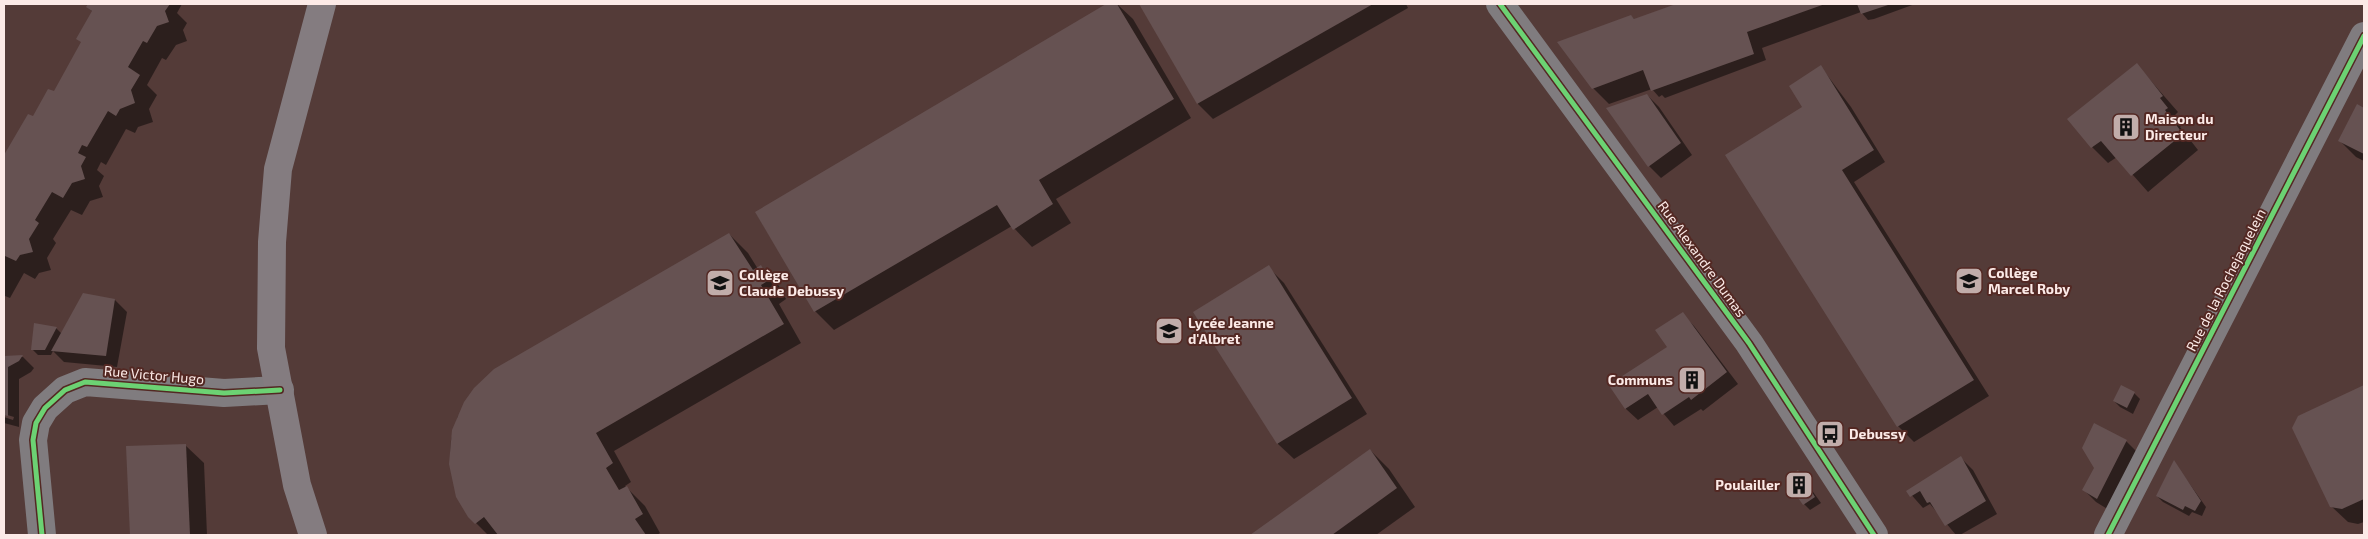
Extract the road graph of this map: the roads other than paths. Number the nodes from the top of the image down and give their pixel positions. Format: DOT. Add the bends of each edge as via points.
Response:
graph roads {
  1 [pos="322,4"];
  2 [pos="1500,4"];
  3 [pos="2364,36"];
  4 [pos="280,390"];
  5 [pos="42,535"];
  6 [pos="313,535"];
  7 [pos="1874,535"];
  8 [pos="2108,535"];
  1 -- 4 [label="main road" via="278,169 272,242 271,348"];
  2 -- 7 [label="street, Rue Alexandre Dumas" via="1749,343"];
  3 -- 8 [label="street, Rue de la Rochejaquelein"];
  4 -- 5 [label="street, Rue Victor Hugo" via="224,392 101,382 85,382 65,390 45,408 36,423 32,440"];
  4 -- 6 [label="main road" via="297,485"];
}
